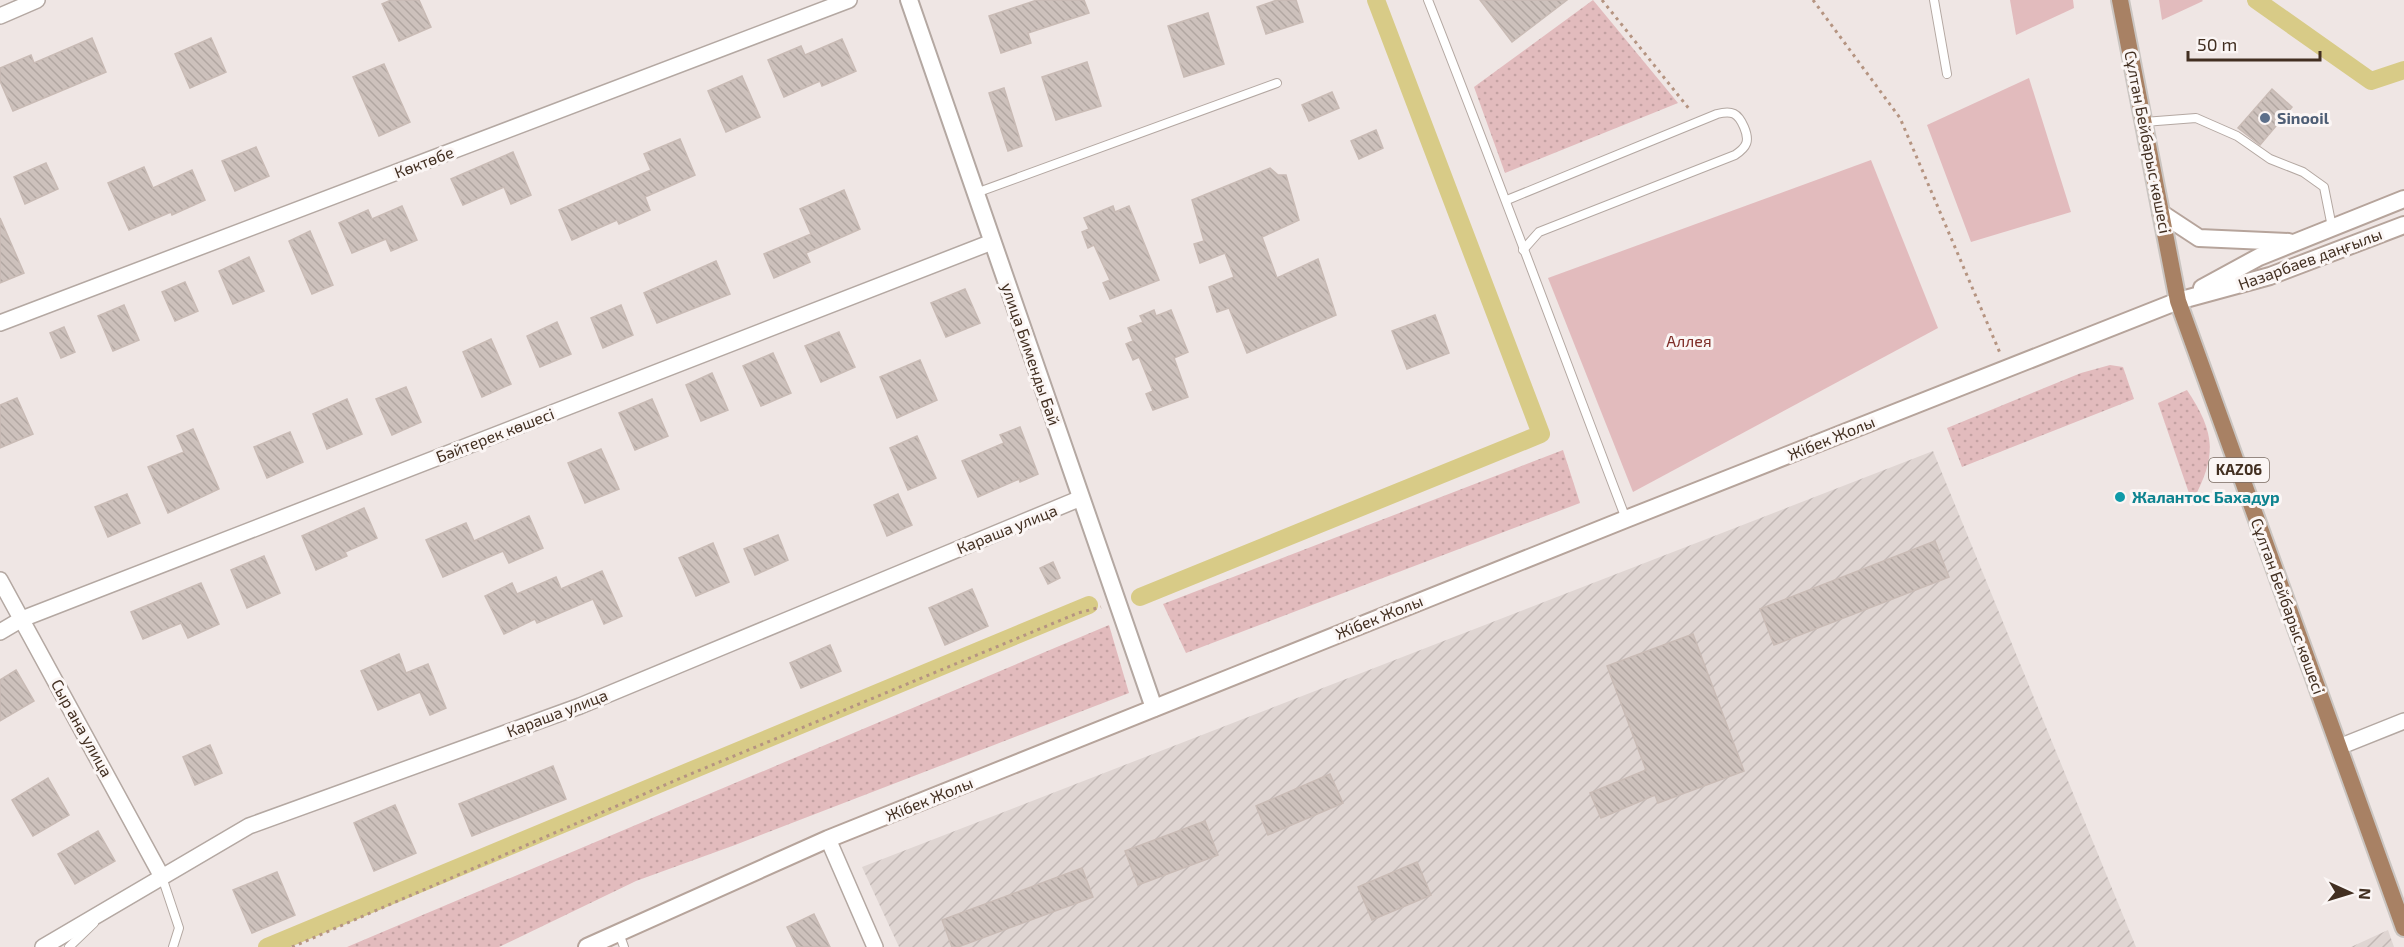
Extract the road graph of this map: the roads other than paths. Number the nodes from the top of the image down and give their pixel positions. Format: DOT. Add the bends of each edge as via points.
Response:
graph roads {
  1 [pos="37,0"];
  2 [pos="849,0"];
  3 [pos="909,0"];
  4 [pos="1428,0"];
  5 [pos="1934,0"];
  6 [pos="2120,0"];
  7 [pos="0,16"];
  8 [pos="1947,74"];
  9 [pos="1277,83"];
  10 [pos="2145,122"];
  11 [pos="976,193"];
  12 [pos="2404,199"];
  13 [pos="1507,200"];
  14 [pos="2161,213"];
  15 [pos="2404,225"];
  16 [pos="2332,227"];
  17 [pos="992,242"];
  18 [pos="2296,242"];
  19 [pos="1523,250"];
  20 [pos="2178,301"];
  21 [pos="0,323"];
  22 [pos="1082,498"];
  23 [pos="1626,519"];
  24 [pos="0,580"];
  25 [pos="22,619"];
  26 [pos="0,632"];
  27 [pos="1154,708"];
  28 [pos="2404,721"];
  29 [pos="2339,747"];
  30 [pos="828,839"];
  31 [pos="162,877"];
  32 [pos="110,908"];
  33 [pos="2404,928"];
  34 [pos="622,940"];
  35 [pos="43,947"];
  36 [pos="69,947"];
  37 [pos="172,947"];
  38 [pos="586,947"];
  39 [pos="875,947"];
  1 -- 7 [label="street"];
  2 -- 21 [label="street, Көктөбе"];
  3 -- 11 [label="main road, улица Бименды Бай"];
  4 -- 13 [label="lane"];
  5 -- 8 [label="lane"];
  6 -- 10 [label="main road, Сұлтан Бейбарыс көшесі / KAZ06"];
  9 -- 11 [label="lane"];
  10 -- 14 [label="main road, Сұлтан Бейбарыс көшесі / KAZ06"];
  10 -- 16 [label="lane" via="2196,118 2237,136 2270,159 2303,172 2324,187"];
  11 -- 17 [label="main road, улица Бименды Бай"];
  12 -- 16 [label="main road, Назарбаев даңғылы"];
  13 -- 19 [label="lane"];
  13 -- 19 [label="lane" via="1717,114 1733,112 1740,117 1748,135 1744,150 1735,155 1539,232"];
  14 -- 18 [label="main road" via="2199,238"];
  14 -- 20 [label="main road, Сұлтан Бейбарыс көшесі / KAZ06"];
  15 -- 20 [label="main road, Назарбаев даңғылы" via="2270,276"];
  16 -- 18 [label="main road, Назарбаев даңғылы"];
  17 -- 22 [label="main road, улица Бименды Бай"];
  17 -- 25 [label="street, Бәйтерек көшесі"];
  18 -- 20 [label="main road, Назарбаев даңғылы" via="2259,257"];
  19 -- 23 [label="lane"];
  20 -- 23 [label="main road, Жібек Жолы"];
  20 -- 29 [label="main road, Сұлтан Бейбарыс көшесі / KAZ06"];
  22 -- 27 [label="main road, улица Бименды Бай"];
  22 -- 31 [label="street, Караша улица" via="580,706 249,826"];
  23 -- 27 [label="main road, Жібек Жолы"];
  24 -- 25 [label="street, Сыр ана улица"];
  25 -- 26 [label="street, Бәйтерек көшесі"];
  25 -- 31 [label="street, Сыр ана улица"];
  27 -- 30 [label="main road, Жібек Жолы"];
  28 -- 29 [label="street"];
  29 -- 33 [label="main road, Сұлтан Бейбарыс көшесі / KAZ06"];
  30 -- 34 [label="main road, Жібек Жолы"];
  30 -- 39 [label="street"];
  31 -- 32 [label="street, Караша улица"];
  31 -- 37 [label="lane" via="179,928"];
  32 -- 35 [label="street, Караша улица"];
  32 -- 36 [label="lane"];
  34 -- 38 [label="main road, Жібек Жолы"];
}
